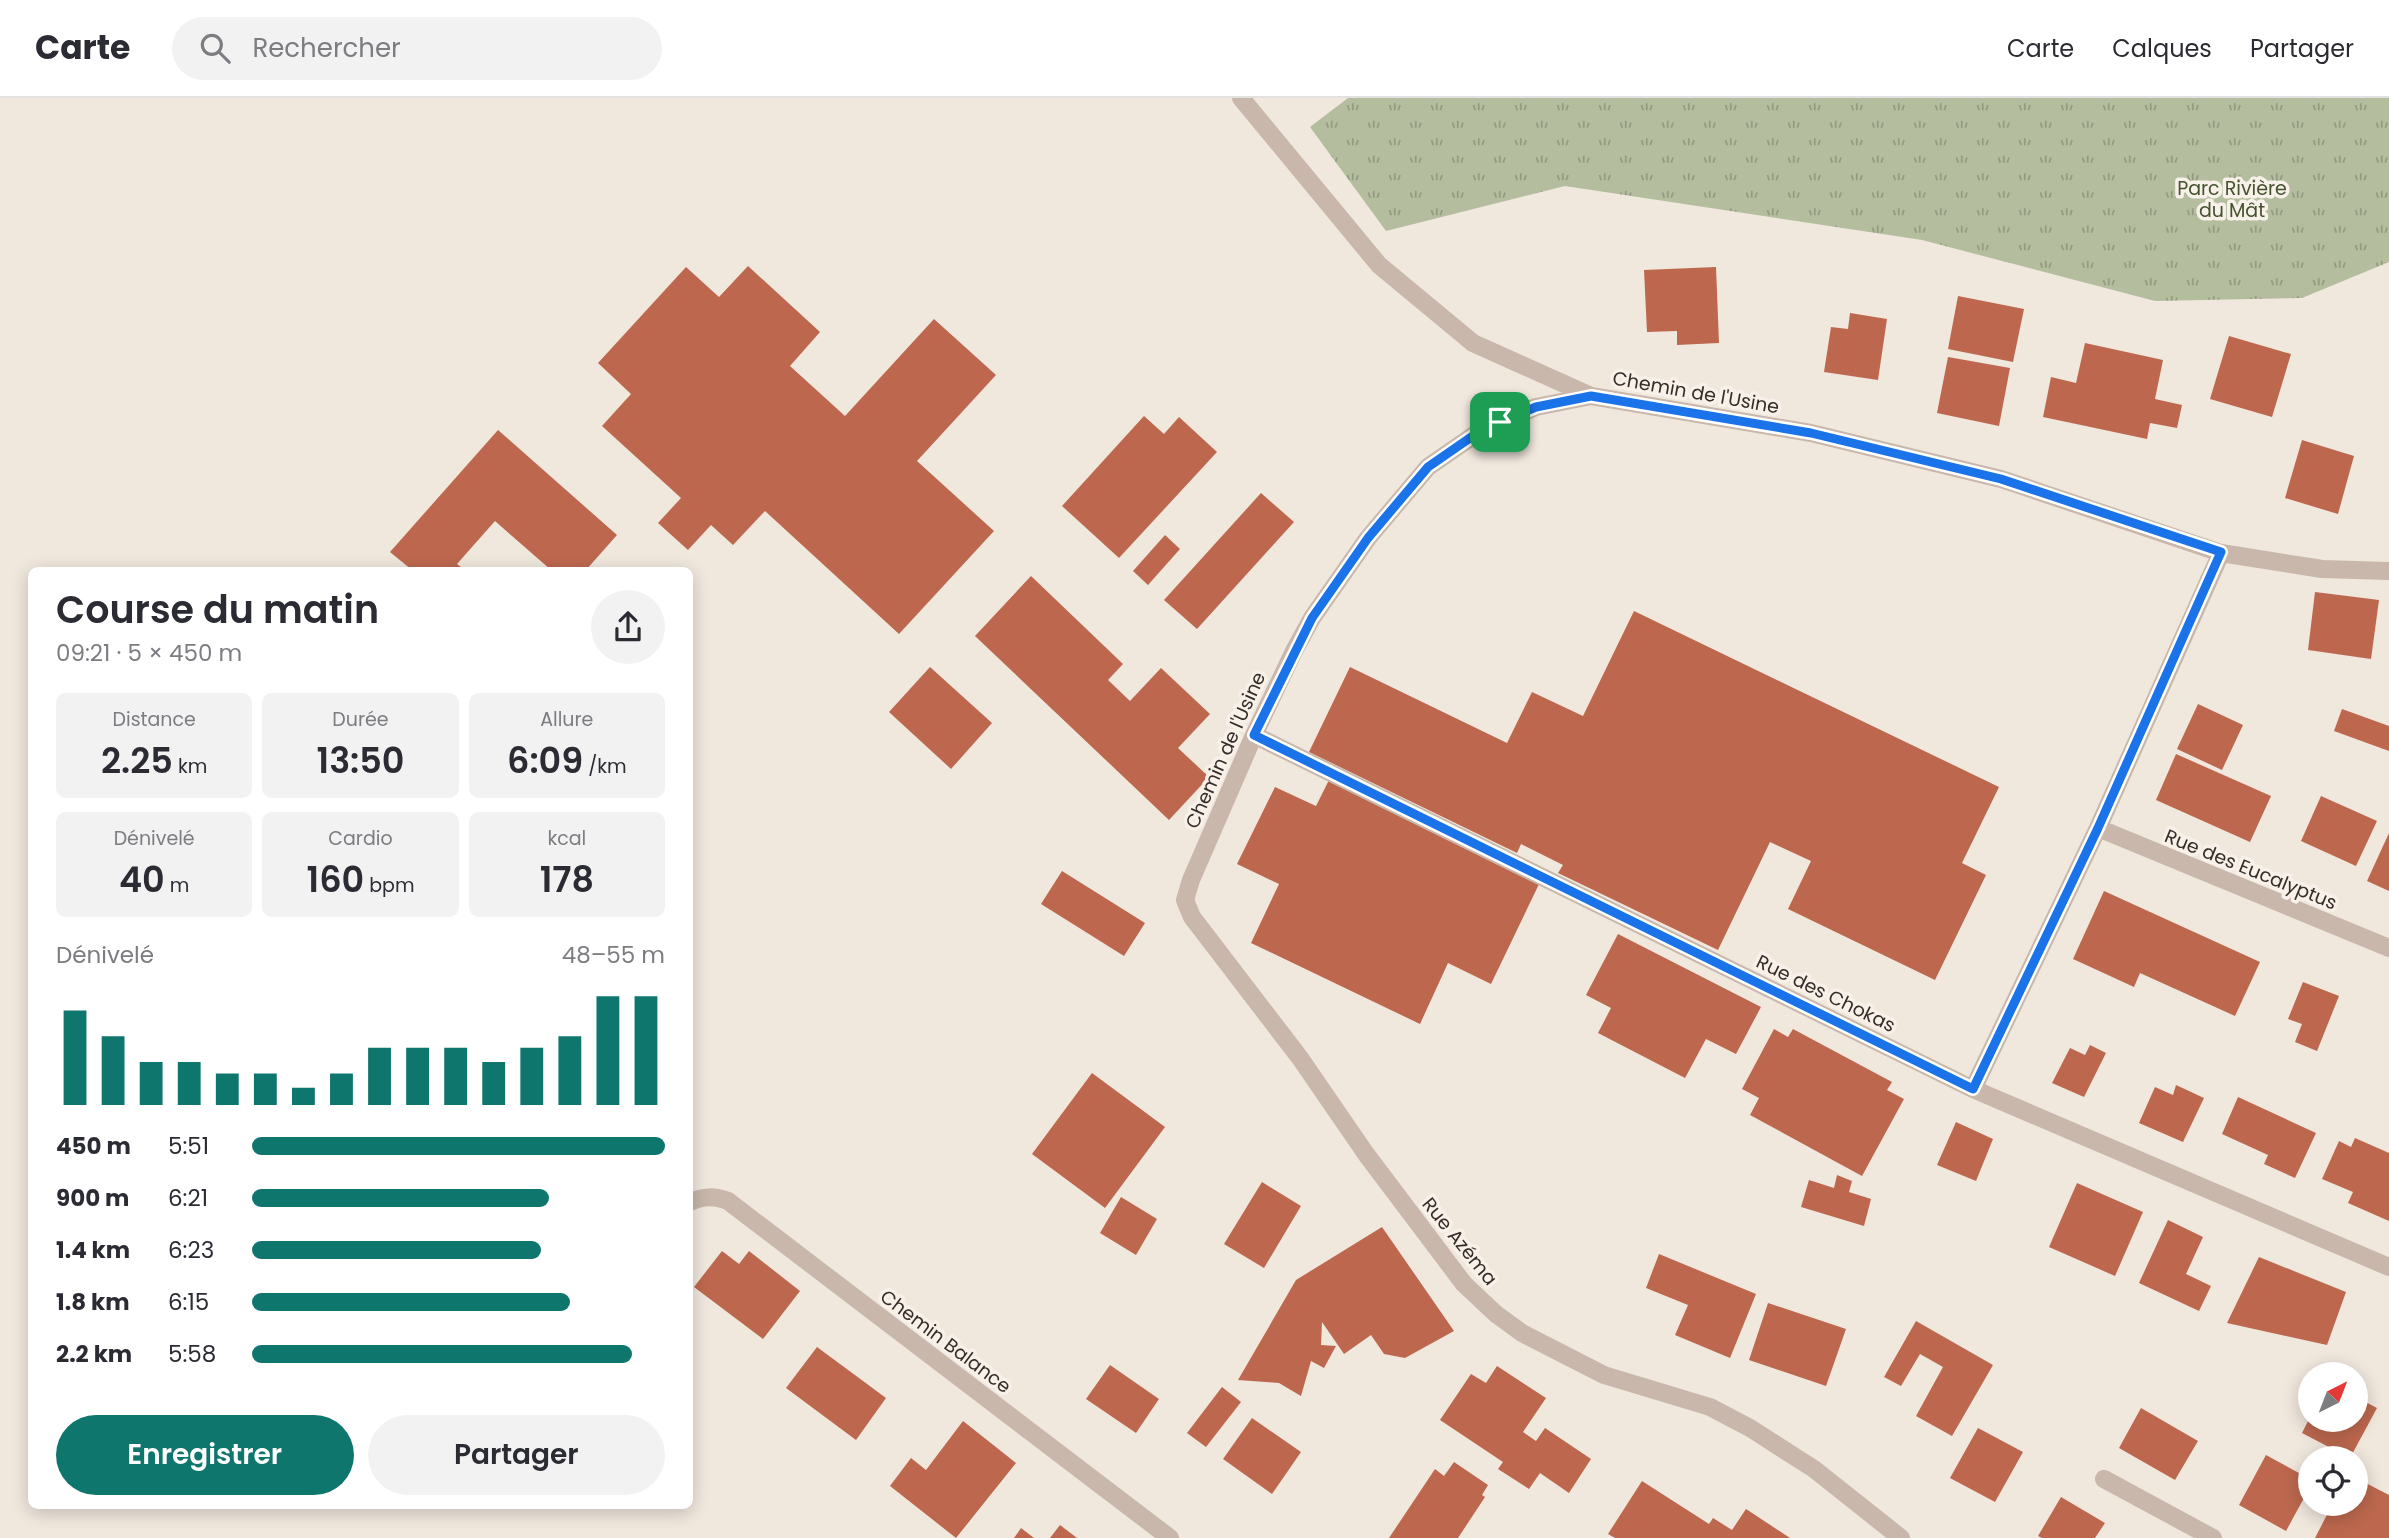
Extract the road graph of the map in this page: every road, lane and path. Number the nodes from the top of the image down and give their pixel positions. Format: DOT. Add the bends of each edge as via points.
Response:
graph roads {
  1 [pos="1241,98"];
  2 [pos="1591,396"];
  3 [pos="2221,552"];
  4 [pos="2389,571"];
  5 [pos="1254,735"];
  6 [pos="2098,828"];
  7 [pos="1192,917"];
  8 [pos="2389,948"];
  9 [pos="1973,1089"];
  10 [pos="693,1201"];
  11 [pos="2389,1267"];
  12 [pos="2104,1479"];
  13 [pos="1170,1538"];
  14 [pos="1901,1538"];
  15 [pos="2213,1538"];
  1 -- 2 [label="street" via="1379,265 1473,343"];
  2 -- 3 [label="street, Chemin de l'Usine" via="1811,433 2001,479"];
  2 -- 5 [label="street, Chemin de l'Usine" via="1536,407 1480,431 1428,467 1368,538 1312,618"];
  3 -- 4 [label="street, Chemin de l'Usine" via="2322,569"];
  3 -- 6 [label="street"];
  5 -- 7 [label="street, Chemin de l'Usine" via="1191,880 1185,900"];
  5 -- 9 [label="street, Rue des Chokas"];
  6 -- 8 [label="street, Rue des Eucalyptus"];
  6 -- 9 [label="street"];
  7 -- 14 [label="street, Rue Azéma" via="1464,1284 1496,1314 1604,1376 1710,1407 1750,1428 1814,1469"];
  9 -- 11 [label="street, Rue des Chokas"];
  10 -- 13 [label="street, Chemin Balance" via="715,1197 728,1201"];
  12 -- 15 [label="street"];
}
